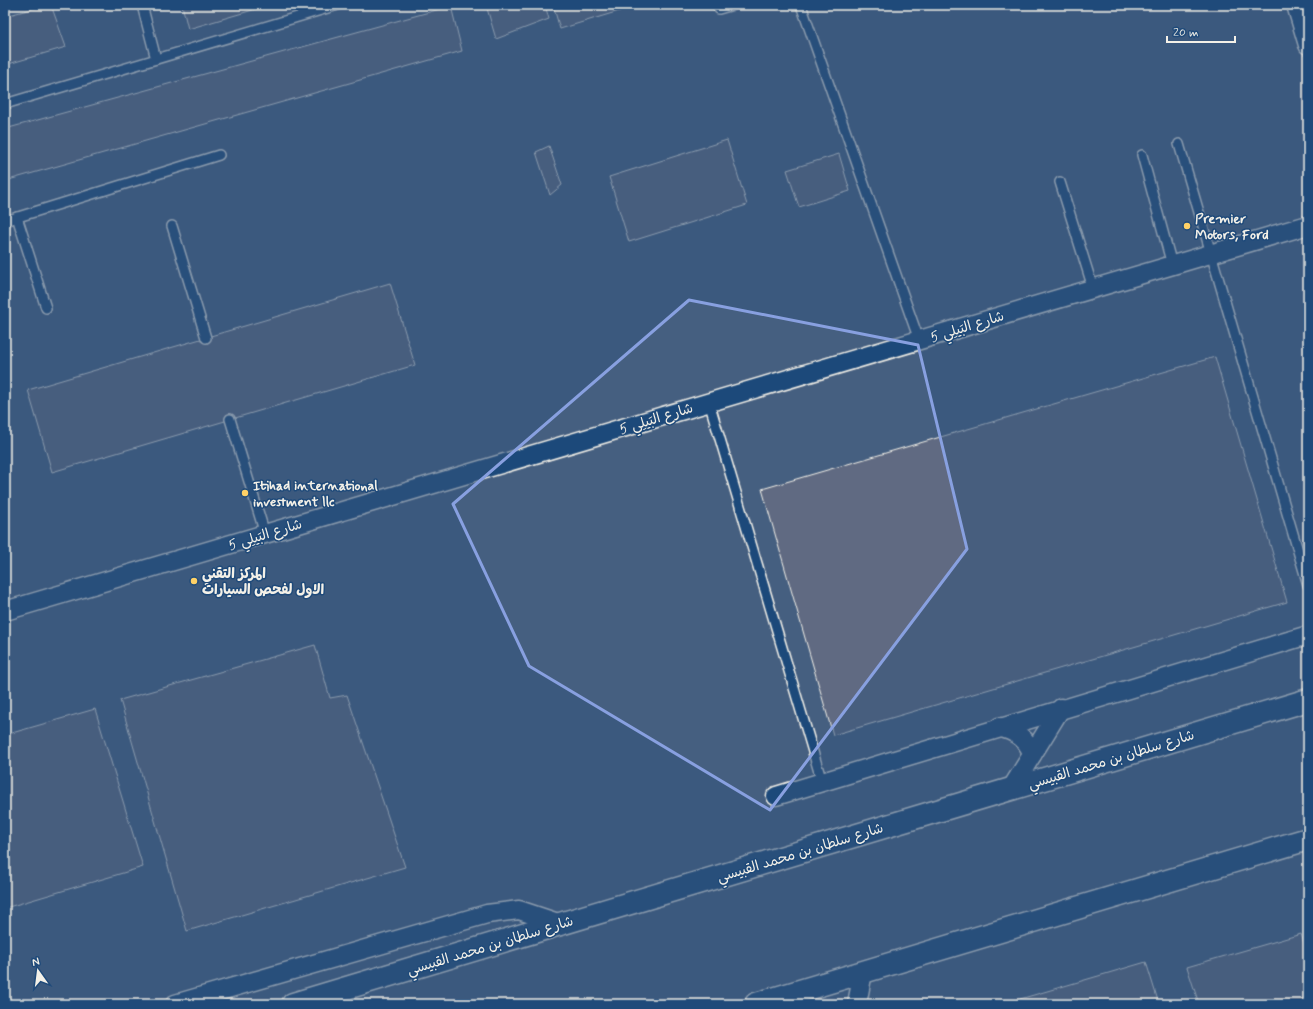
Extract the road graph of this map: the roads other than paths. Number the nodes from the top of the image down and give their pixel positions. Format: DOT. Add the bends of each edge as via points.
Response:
graph roads {
  1 [pos="142,5"];
  2 [pos="338,5"];
  3 [pos="733,5"];
  4 [pos="801,5"];
  5 [pos="1296,5"];
  6 [pos="719,9"];
  7 [pos="1308,45"];
  8 [pos="156,59"];
  9 [pos="5,104"];
  10 [pos="1179,144"];
  11 [pos="219,155"];
  12 [pos="1142,155"];
  13 [pos="1060,182"];
  14 [pos="17,218"];
  15 [pos="5,221"];
  16 [pos="1308,225"];
  17 [pos="172,226"];
  18 [pos="1212,253"];
  19 [pos="1172,265"];
  20 [pos="1093,288"];
  21 [pos="46,308"];
  22 [pos="206,338"];
  23 [pos="919,340"];
  24 [pos="709,402"];
  25 [pos="230,419"];
  26 [pos="265,534"];
  27 [pos="1308,585"];
  28 [pos="5,611"];
  29 [pos="1308,635"];
  30 [pos="1308,700"];
  31 [pos="1061,708"];
  32 [pos="999,727"];
  33 [pos="1032,755"];
  34 [pos="822,782"];
  35 [pos="1011,789"];
  36 [pos="776,796"];
  37 [pos="1308,839"];
  38 [pos="561,924"];
  39 [pos="862,972"];
  40 [pos="797,999"];
  41 [pos="175,1004"];
  42 [pos="293,1004"];
  43 [pos="756,1004"];
  44 [pos="857,1004"];
  1 -- 8 [label="lane"];
  2 -- 8 [label="lane"];
  3 -- 6 [label="lane"];
  4 -- 23 [label="lane"];
  5 -- 7 [label="street"];
  8 -- 9 [label="lane"];
  10 -- 18 [label="lane"];
  11 -- 14 [label="lane"];
  12 -- 19 [label="lane"];
  13 -- 20 [label="lane"];
  14 -- 15 [label="lane"];
  14 -- 21 [label="lane"];
  16 -- 18 [label="street, شارع البَيلِي 5"];
  17 -- 22 [label="lane"];
  18 -- 19 [label="street, شارع البَيلِي 5"];
  18 -- 27 [label="lane"];
  19 -- 20 [label="street, شارع البَيلِي 5"];
  20 -- 23 [label="street, شارع البَيلِي 5"];
  23 -- 24 [label="street, شارع البَيلِي 5"];
  24 -- 26 [label="street, شارع البَيلِي 5"];
  24 -- 34 [label="lane"];
  25 -- 26 [label="lane"];
  26 -- 28 [label="street, شارع البَيلِي 5"];
  29 -- 31 [label="street"];
  30 -- 35 [label="main road, شارع سلطان بن محمد القبيسي"];
  31 -- 32 [label="street"];
  31 -- 33 [label="street"];
  32 -- 33 [label="street" via="1021,736 1031,748"];
  32 -- 34 [label="street"];
  33 -- 35 [label="street"];
  34 -- 36 [label="street"];
  35 -- 38 [label="main road, شارع سلطان بن محمد القبيسي"];
  37 -- 39 [label="main road"];
  38 -- 41 [label="street" via="519,910 487,914"];
  38 -- 42 [label="main road, شارع سلطان بن محمد القبيسي"];
  39 -- 40 [label="main road"];
  39 -- 44 [label="street"];
  40 -- 43 [label="main road"];
}
